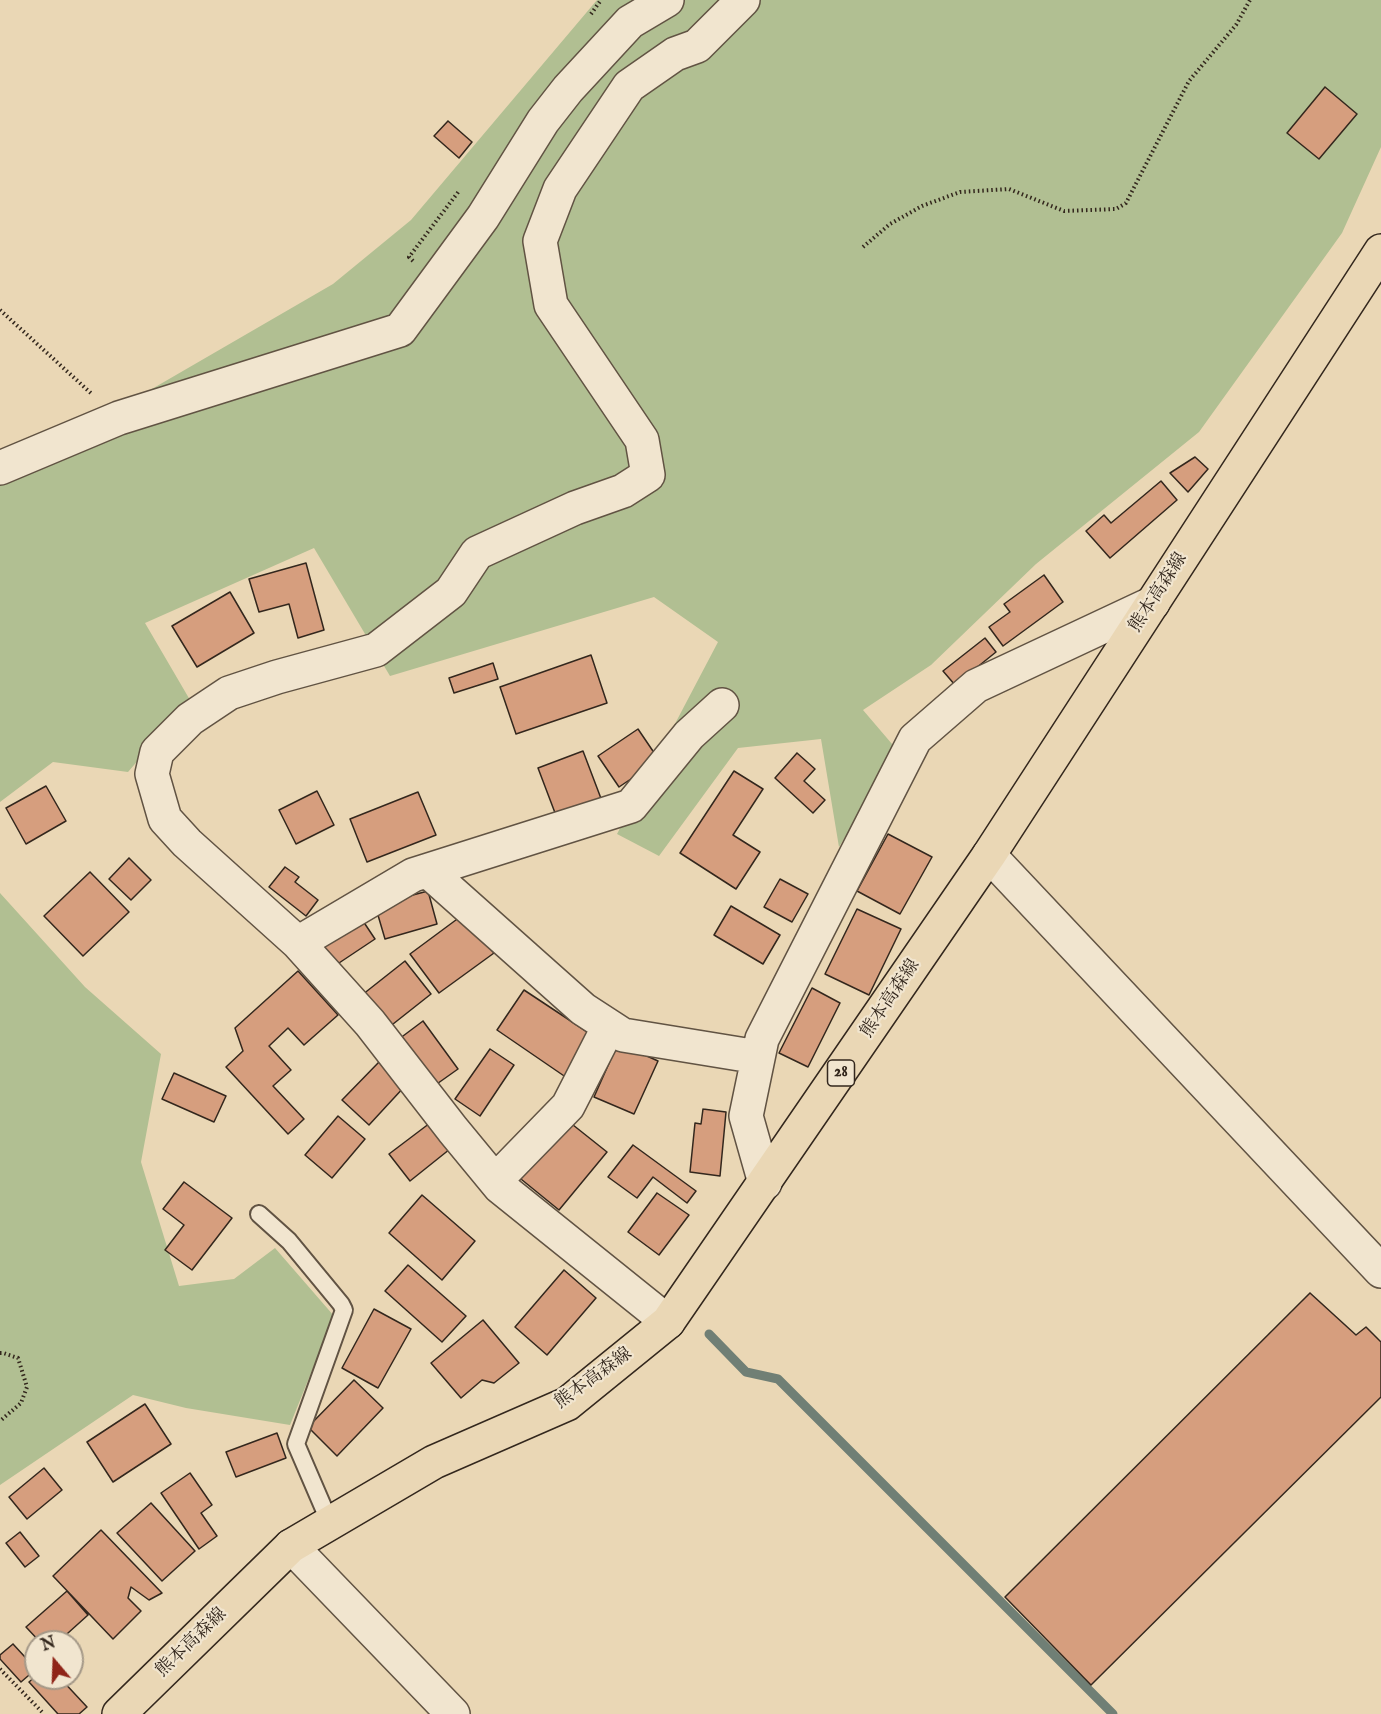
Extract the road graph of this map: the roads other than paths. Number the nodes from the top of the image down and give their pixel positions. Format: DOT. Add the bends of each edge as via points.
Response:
graph roads {
  1 [pos="666,0"];
  2 [pos="743,0"];
  3 [pos="1381,251"];
  4 [pos="0,468"];
  5 [pos="1153,603"];
  6 [pos="722,705"];
  7 [pos="989,855"];
  8 [pos="428,870"];
  9 [pos="298,943"];
  10 [pos="609,1026"];
  11 [pos="758,1057"];
  12 [pos="495,1182"];
  13 [pos="765,1183"];
  14 [pos="259,1214"];
  15 [pos="1381,1270"];
  16 [pos="668,1323"];
  17 [pos="330,1523"];
  18 [pos="291,1546"];
  19 [pos="119,1714"];
  20 [pos="453,1714"];
  1 -- 4 [label="street" via="630,22 568,89 543,121 483,217 399,330 119,418"];
  2 -- 9 [label="street" via="698,46 675,54 629,86 560,189 540,241 551,306 642,440 648,475 623,491 575,508 477,553 451,592 376,650 229,693 190,719 157,752 152,774 165,819"];
  3 -- 5 [label="main road, 熊本高森線 / 28"];
  5 -- 7 [label="main road, 熊本高森線 / 28"];
  5 -- 11 [label="street" via="976,686 915,739 762,1039"];
  6 -- 8 [label="street" via="689,735 631,806"];
  7 -- 13 [label="main road, 熊本高森線 / 28"];
  7 -- 15 [label="street"];
  8 -- 9 [label="street"];
  8 -- 10 [label="street" via="583,1009"];
  9 -- 12 [label="street" via="370,1023"];
  10 -- 11 [label="street" via="623,1035"];
  10 -- 12 [label="street" via="568,1106"];
  11 -- 13 [label="street" via="746,1116"];
  12 -- 16 [label="street"];
  13 -- 16 [label="main road, 熊本高森線 / 28"];
  14 -- 17 [label="lane" via="289,1241 344,1310 296,1444"];
  16 -- 17 [label="main road, 熊本高森線 / 28" via="567,1404 434,1462"];
  17 -- 18 [label="main road, 熊本高森線 / 28"];
  18 -- 19 [label="main road, 熊本高森線 / 28"];
  18 -- 20 [label="street"];
}
